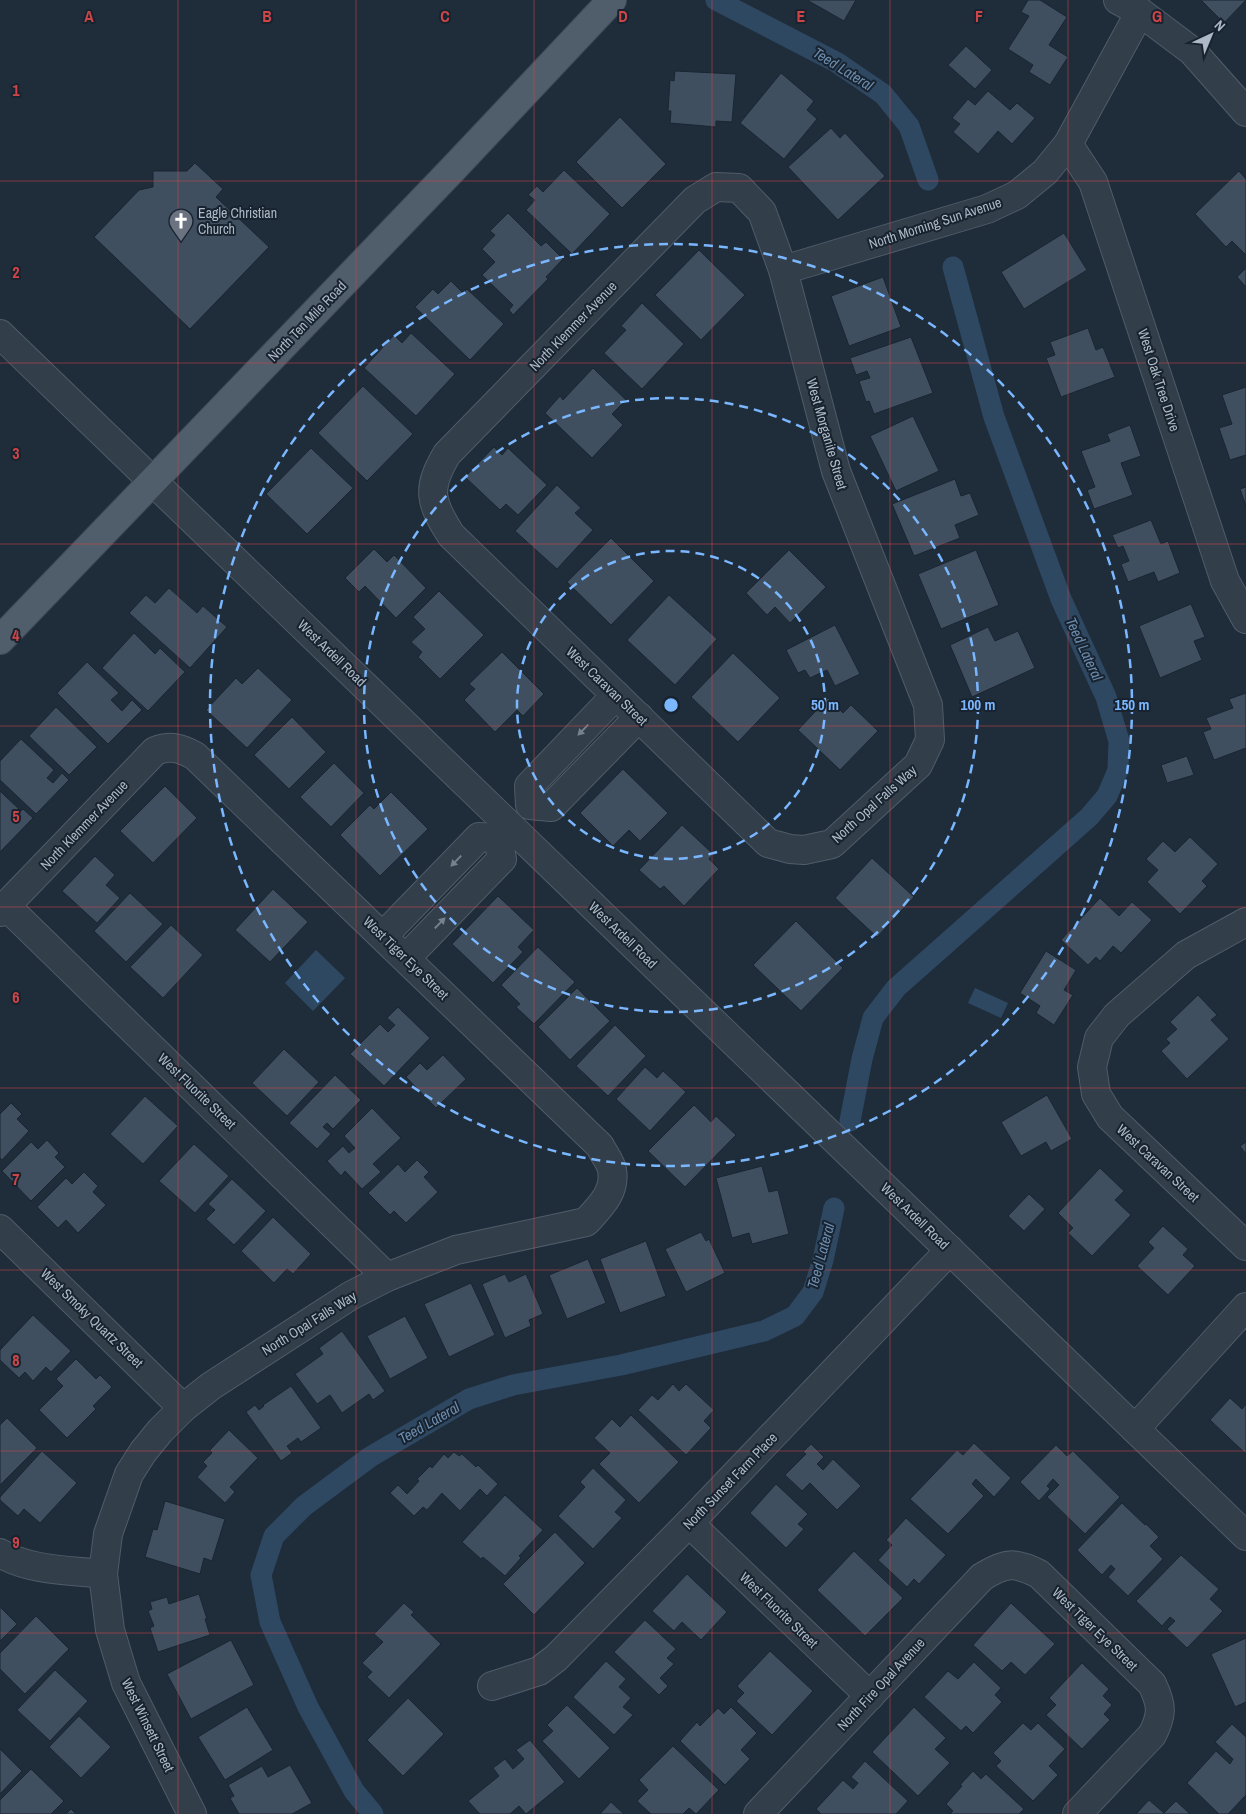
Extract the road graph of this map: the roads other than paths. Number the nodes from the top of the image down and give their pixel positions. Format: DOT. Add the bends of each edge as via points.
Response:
graph roads {
  1 [pos="612,0"];
  2 [pos="1129,6"];
  3 [pos="1246,112"];
  4 [pos="1068,144"];
  5 [pos="739,188"];
  6 [pos="783,270"];
  7 [pos="0,334"];
  8 [pos="153,481"];
  9 [pos="432,494"];
  10 [pos="1246,619"];
  11 [pos="0,640"];
  12 [pos="616,695"];
  13 [pos="639,717"];
  14 [pos="930,740"];
  15 [pos="173,747"];
  16 [pos="530,805"];
  17 [pos="504,832"];
  18 [pos="804,850"];
  19 [pos="3,909"];
  20 [pos="1246,922"];
  21 [pos="383,936"];
  22 [pos="406,958"];
  23 [pos="612,1189"];
  24 [pos="0,1229"];
  25 [pos="1246,1246"];
  26 [pos="950,1250"];
  27 [pos="387,1277"];
  28 [pos="1246,1307"];
  29 [pos="183,1408"];
  30 [pos="1135,1429"];
  31 [pos="689,1523"];
  32 [pos="1246,1536"];
  33 [pos="0,1553"];
  34 [pos="1010,1564"];
  35 [pos="103,1574"];
  36 [pos="492,1686"];
  37 [pos="870,1696"];
  38 [pos="192,1814"];
  39 [pos="758,1814"];
  40 [pos="1077,1814"];
  1 -- 8 [label="main road, North Ten Mile Road"];
  2 -- 3 [label="street" via="1192,51"];
  2 -- 4 [label="street, North Morning Sun Avenue"];
  4 -- 6 [label="street, North Morning Sun Avenue" via="1045,172 1017,195 986,209"];
  4 -- 10 [label="street, West Oak Tree Drive" via="1093,182 1225,581"];
  5 -- 6 [label="street, West Morganite Street" via="762,212"];
  5 -- 9 [label="street, North Klemmer Avenue" via="716,187 695,200 447,454 437,472"];
  6 -- 14 [label="street, West Morganite Street" via="836,471 928,706"];
  7 -- 8 [label="street, West Ardell Road"];
  8 -- 11 [label="main road, North Ten Mile Road"];
  8 -- 17 [label="street, West Ardell Road"];
  9 -- 12 [label="street, West Caravan Street" via="439,516 451,535"];
  12 -- 13 [label="street, West Caravan Street"];
  12 -- 16 [label="street, one-way" via="529,786"];
  13 -- 16 [label="street" via="551,807"];
  13 -- 18 [label="street, West Caravan Street" via="768,843"];
  14 -- 18 [label="street, North Opal Falls Way" via="918,765 832,844"];
  15 -- 19 [label="street, North Klemmer Avenue" via="155,751"];
  15 -- 21 [label="street, West Tiger Eye Street" via="195,756"];
  16 -- 17 [label="street"];
  17 -- 21 [label="street, one-way" via="479,837"];
  22 -- 17 [label="street, one-way" via="502,859"];
  17 -- 26 [label="street, West Ardell Road"];
  19 -- 27 [label="street, West Fluorite Street"];
  20 -- 25 [label="street, West Caravan Street" via="1186,955 1117,1015 1099,1038 1092,1067 1096,1094 1110,1117"];
  21 -- 22 [label="street, West Tiger Eye Street"];
  22 -- 23 [label="street, West Tiger Eye Street" via="600,1146 612,1169"];
  23 -- 27 [label="street, North Opal Falls Way" via="586,1222 456,1250"];
  24 -- 29 [label="street, West Smoky Quartz Street"];
  26 -- 30 [label="street, West Ardell Road"];
  26 -- 31 [label="street, North Sunset Farm Place"];
  27 -- 29 [label="street, North Opal Falls Way" via="350,1296 211,1386"];
  28 -- 30 [label="street"];
  29 -- 35 [label="street, North Opal Falls Way" via="160,1431 129,1474 108,1534"];
  30 -- 32 [label="street, West Ardell Road"];
  31 -- 36 [label="street, North Sunset Farm Place" via="556,1658 539,1671"];
  31 -- 37 [label="street, West Fluorite Street"];
  33 -- 35 [label="street" via="11,1560 38,1566"];
  34 -- 37 [label="street, North Fire Opal Avenue" via="982,1577"];
  34 -- 40 [label="street, West Tiger Eye Street" via="1039,1574 1152,1684 1160,1699 1161,1712 1152,1735"];
  35 -- 38 [label="street, West Winsett Street" via="110,1630 126,1683"];
  37 -- 39 [label="street, North Fire Opal Avenue"];
}
